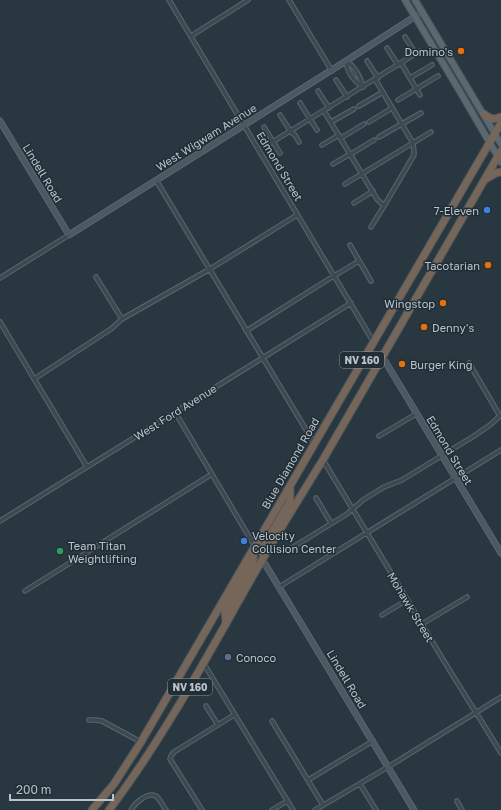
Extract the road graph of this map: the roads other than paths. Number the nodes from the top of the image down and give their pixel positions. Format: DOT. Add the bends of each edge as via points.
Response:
graph roads {
  1 [pos="169,0"];
  2 [pos="248,0"];
  3 [pos="289,0"];
  4 [pos="404,0"];
  5 [pos="415,0"];
  6 [pos="422,12"];
  7 [pos="415,17"];
  8 [pos="191,36"];
  9 [pos="405,37"];
  10 [pos="387,48"];
  11 [pos="420,51"];
  12 [pos="416,54"];
  13 [pos="346,61"];
  14 [pos="367,61"];
  15 [pos="399,64"];
  16 [pos="432,65"];
  17 [pos="332,71"];
  18 [pos="438,76"];
  19 [pos="376,78"];
  20 [pos="410,78"];
  21 [pos="336,80"];
  22 [pos="363,87"];
  23 [pos="417,89"];
  24 [pos="318,91"];
  25 [pos="383,92"];
  26 [pos="420,95"];
  27 [pos="347,97"];
  28 [pos="398,100"];
  29 [pos="300,103"];
  30 [pos="359,106"];
  31 [pos="329,108"];
  32 [pos="392,108"];
  33 [pos="354,109"];
  34 [pos="324,111"];
  35 [pos="421,113"];
  36 [pos="484,114"];
  37 [pos="280,115"];
  38 [pos="501,117"];
  39 [pos="310,120"];
  40 [pos="0,121"];
  41 [pos="331,122"];
  42 [pos="369,122"];
  43 [pos="501,123"];
  44 [pos="364,124"];
  45 [pos="401,124"];
  46 [pos="244,126"];
  47 [pos="264,127"];
  48 [pos="317,130"];
  49 [pos="290,132"];
  50 [pos="431,132"];
  51 [pos="495,133"];
  52 [pos="340,136"];
  53 [pos="379,137"];
  54 [pos="374,140"];
  55 [pos="273,142"];
  56 [pos="299,142"];
  57 [pos="490,142"];
  58 [pos="413,143"];
  59 [pos="501,144"];
  60 [pos="322,145"];
  61 [pos="266,146"];
  62 [pos="280,153"];
  63 [pos="350,154"];
  64 [pos="500,156"];
  65 [pos="333,164"];
  66 [pos="501,172"];
  67 [pos="362,173"];
  68 [pos="156,180"];
  69 [pos="484,180"];
  70 [pos="345,184"];
  71 [pos="373,191"];
  72 [pos="354,203"];
  73 [pos="384,206"];
  74 [pos="297,215"];
  75 [pos="371,227"];
  76 [pos="68,235"];
  77 [pos="350,245"];
  78 [pos="360,261"];
  79 [pos="210,269"];
  80 [pos="334,276"];
  81 [pos="96,277"];
  82 [pos="0,278"];
  83 [pos="371,281"];
  84 [pos="350,303"];
  85 [pos="122,319"];
  86 [pos="0,322"];
  87 [pos="246,331"];
  88 [pos="373,341"];
  89 [pos="382,356"];
  90 [pos="263,358"];
  91 [pos="469,363"];
  92 [pos="34,379"];
  93 [pos="174,412"];
  94 [pos="416,414"];
  95 [pos="501,415"];
  96 [pos="379,436"];
  97 [pos="314,443"];
  98 [pos="501,450"];
  99 [pos="441,455"];
  100 [pos="323,459"];
  101 [pos="87,467"];
  102 [pos="212,474"];
  103 [pos="455,478"];
  104 [pos="290,485"];
  105 [pos="316,498"];
  106 [pos="353,509"];
  107 [pos="0,521"];
  108 [pos="331,523"];
  109 [pos="367,532"];
  110 [pos="254,545"];
  111 [pos="290,549"];
  112 [pos="501,553"];
  113 [pos="262,559"];
  114 [pos="279,587"];
  115 [pos="25,591"];
  116 [pos="467,597"];
  117 [pos="407,600"];
  118 [pos="382,616"];
  119 [pos="422,624"];
  120 [pos="226,625"];
  121 [pos="204,664"];
  122 [pos="501,697"];
  123 [pos="206,706"];
  124 [pos="477,712"];
  125 [pos="234,715"];
  126 [pos="89,720"];
  127 [pos="272,721"];
  128 [pos="218,725"];
  129 [pos="373,741"];
  130 [pos="141,742"];
  131 [pos="501,753"];
  132 [pos="388,767"];
  133 [pos="308,780"];
  134 [pos="360,784"];
  135 [pos="287,801"];
  136 [pos="457,801"];
  137 [pos="323,805"];
  138 [pos="92,810"];
  139 [pos="109,810"];
  140 [pos="131,810"];
  141 [pos="166,810"];
  142 [pos="202,810"];
  143 [pos="272,810"];
  144 [pos="293,810"];
  145 [pos="315,810"];
  146 [pos="376,810"];
  147 [pos="414,810"];
  148 [pos="462,810"];
  1 -- 8 [label="street, Edmond Street"];
  2 -- 8 [label="street"];
  3 -- 17 [label="street"];
  4 -- 7 [label="main road"];
  5 -- 6 [label="main road"];
  6 -- 7 [label="street, West Wigwam Avenue"];
  6 -- 36 [label="main road"];
  7 -- 13 [label="street, West Wigwam Avenue"];
  7 -- 57 [label="main road"];
  8 -- 46 [label="street, Edmond Street"];
  9 -- 12 [label="street"];
  10 -- 15 [label="street"];
  11 -- 12 [label="street"];
  12 -- 15 [label="street"];
  13 -- 17 [label="street, West Wigwam Avenue"];
  13 -- 22 [label="street" via="347,68 357,83"];
  14 -- 19 [label="street"];
  15 -- 19 [label="street"];
  15 -- 20 [label="street"];
  16 -- 20 [label="street"];
  17 -- 46 [label="street, West Wigwam Avenue"];
  18 -- 23 [label="street"];
  19 -- 22 [label="street"];
  19 -- 25 [label="street"];
  20 -- 23 [label="street"];
  21 -- 27 [label="street"];
  22 -- 27 [label="street"];
  23 -- 26 [label="street"];
  23 -- 28 [label="street"];
  24 -- 31 [label="street"];
  25 -- 30 [label="street"];
  25 -- 32 [label="street"];
  27 -- 31 [label="street"];
  29 -- 39 [label="street"];
  31 -- 34 [label="street"];
  32 -- 42 [label="street"];
  32 -- 45 [label="street"];
  33 -- 41 [label="street"];
  34 -- 39 [label="street"];
  34 -- 41 [label="street"];
  35 -- 45 [label="street"];
  36 -- 38 [label="highway" via="493,119"];
  36 -- 51 [label="main road"];
  37 -- 49 [label="street"];
  39 -- 48 [label="street"];
  39 -- 49 [label="street"];
  40 -- 76 [label="street, Lindell Road"];
  41 -- 52 [label="street"];
  43 -- 51 [label="highway, Blue Diamond Road / NV 160"];
  44 -- 52 [label="street"];
  45 -- 53 [label="street"];
  45 -- 58 [label="street"];
  46 -- 68 [label="street, West Wigwam Avenue"];
  46 -- 74 [label="street, Edmond Street"];
  47 -- 55 [label="street"];
  49 -- 55 [label="street"];
  49 -- 56 [label="street"];
  50 -- 58 [label="street"];
  51 -- 57 [label="highway, Blue Diamond Road / NV 160"];
  51 -- 59 [label="main road"];
  52 -- 60 [label="street"];
  52 -- 63 [label="street"];
  54 -- 63 [label="street"];
  55 -- 61 [label="street"];
  55 -- 62 [label="street"];
  57 -- 64 [label="main road"];
  57 -- 88 [label="highway, Blue Diamond Road / NV 160"];
  58 -- 67 [label="street"];
  58 -- 73 [label="street" via="414,155"];
  63 -- 65 [label="street"];
  63 -- 67 [label="street"];
  64 -- 69 [label="highway, NV 160"];
  66 -- 69 [label="highway"];
  67 -- 70 [label="street"];
  67 -- 71 [label="street"];
  68 -- 76 [label="street, West Wigwam Avenue"];
  68 -- 79 [label="street"];
  69 -- 89 [label="highway, NV 160"];
  71 -- 72 [label="street"];
  71 -- 73 [label="street"];
  73 -- 75 [label="street"];
  74 -- 79 [label="street"];
  74 -- 80 [label="street, Edmond Street"];
  76 -- 82 [label="street, West Wigwam Avenue"];
  77 -- 78 [label="street"];
  78 -- 80 [label="street"];
  78 -- 83 [label="street"];
  79 -- 85 [label="street"];
  79 -- 87 [label="street"];
  80 -- 84 [label="street, Edmond Street"];
  80 -- 87 [label="street"];
  81 -- 85 [label="street"];
  84 -- 88 [label="street, Edmond Street"];
  84 -- 90 [label="street, West Ford Avenue"];
  85 -- 92 [label="street" via="111,329"];
  86 -- 92 [label="street"];
  87 -- 90 [label="street"];
  88 -- 97 [label="highway, Blue Diamond Road / NV 160"];
  89 -- 94 [label="street, Edmond Street"];
  89 -- 100 [label="highway, NV 160"];
  90 -- 93 [label="street, West Ford Avenue"];
  90 -- 97 [label="street"];
  91 -- 95 [label="street"];
  92 -- 101 [label="street"];
  93 -- 101 [label="street, West Ford Avenue"];
  93 -- 102 [label="street"];
  94 -- 96 [label="street"];
  94 -- 99 [label="street, Edmond Street"];
  95 -- 99 [label="street" via="490,425"];
  97 -- 104 [label="highway, Blue Diamond Road / NV 160"];
  98 -- 103 [label="street"];
  99 -- 103 [label="street, Edmond Street"];
  99 -- 106 [label="street" via="402,480 378,490"];
  100 -- 106 [label="street, Mohawk Street"];
  100 -- 113 [label="highway, NV 160"];
  101 -- 107 [label="street, West Ford Avenue"];
  102 -- 110 [label="street"];
  102 -- 115 [label="street"];
  103 -- 109 [label="street"];
  103 -- 112 [label="street, Edmond Street"];
  104 -- 110 [label="highway, Blue Diamond Road / NV 160"];
  104 -- 113 [label="highway" via="290,502 264,546"];
  105 -- 108 [label="street"];
  106 -- 108 [label="street"];
  106 -- 109 [label="street, Mohawk Street"];
  108 -- 111 [label="street"];
  109 -- 114 [label="street"];
  109 -- 117 [label="street, Mohawk Street"];
  110 -- 120 [label="highway" via="253,562 225,611"];
  110 -- 130 [label="highway, Blue Diamond Road / NV 160"];
  113 -- 114 [label="street, Lindell Road"];
  113 -- 120 [label="highway, NV 160"];
  114 -- 129 [label="street, Lindell Road"];
  116 -- 119 [label="street"];
  117 -- 118 [label="street"];
  117 -- 119 [label="street, Mohawk Street"];
  119 -- 124 [label="street, Mohawk Street"];
  120 -- 121 [label="highway, NV 160"];
  121 -- 125 [label="street"];
  121 -- 139 [label="highway, NV 160" via="151,750"];
  122 -- 124 [label="street"];
  123 -- 128 [label="street"];
  124 -- 131 [label="street, Mohawk Street"];
  124 -- 132 [label="street"];
  125 -- 128 [label="street"];
  125 -- 135 [label="street"];
  126 -- 130 [label="street" via="102,721"];
  127 -- 133 [label="street"];
  128 -- 142 [label="street" via="174,752 170,759"];
  129 -- 132 [label="street, Lindell Road"];
  129 -- 133 [label="street"];
  130 -- 138 [label="highway, Blue Diamond Road / NV 160" via="114,784"];
  132 -- 134 [label="street"];
  132 -- 147 [label="street, Lindell Road"];
  133 -- 137 [label="street"];
  134 -- 137 [label="street"];
  134 -- 146 [label="street"];
  135 -- 143 [label="street"];
  135 -- 144 [label="street"];
  136 -- 148 [label="street"];
  137 -- 145 [label="street"];
  140 -- 141 [label="street" via="135,803 148,796 155,796"];
}
